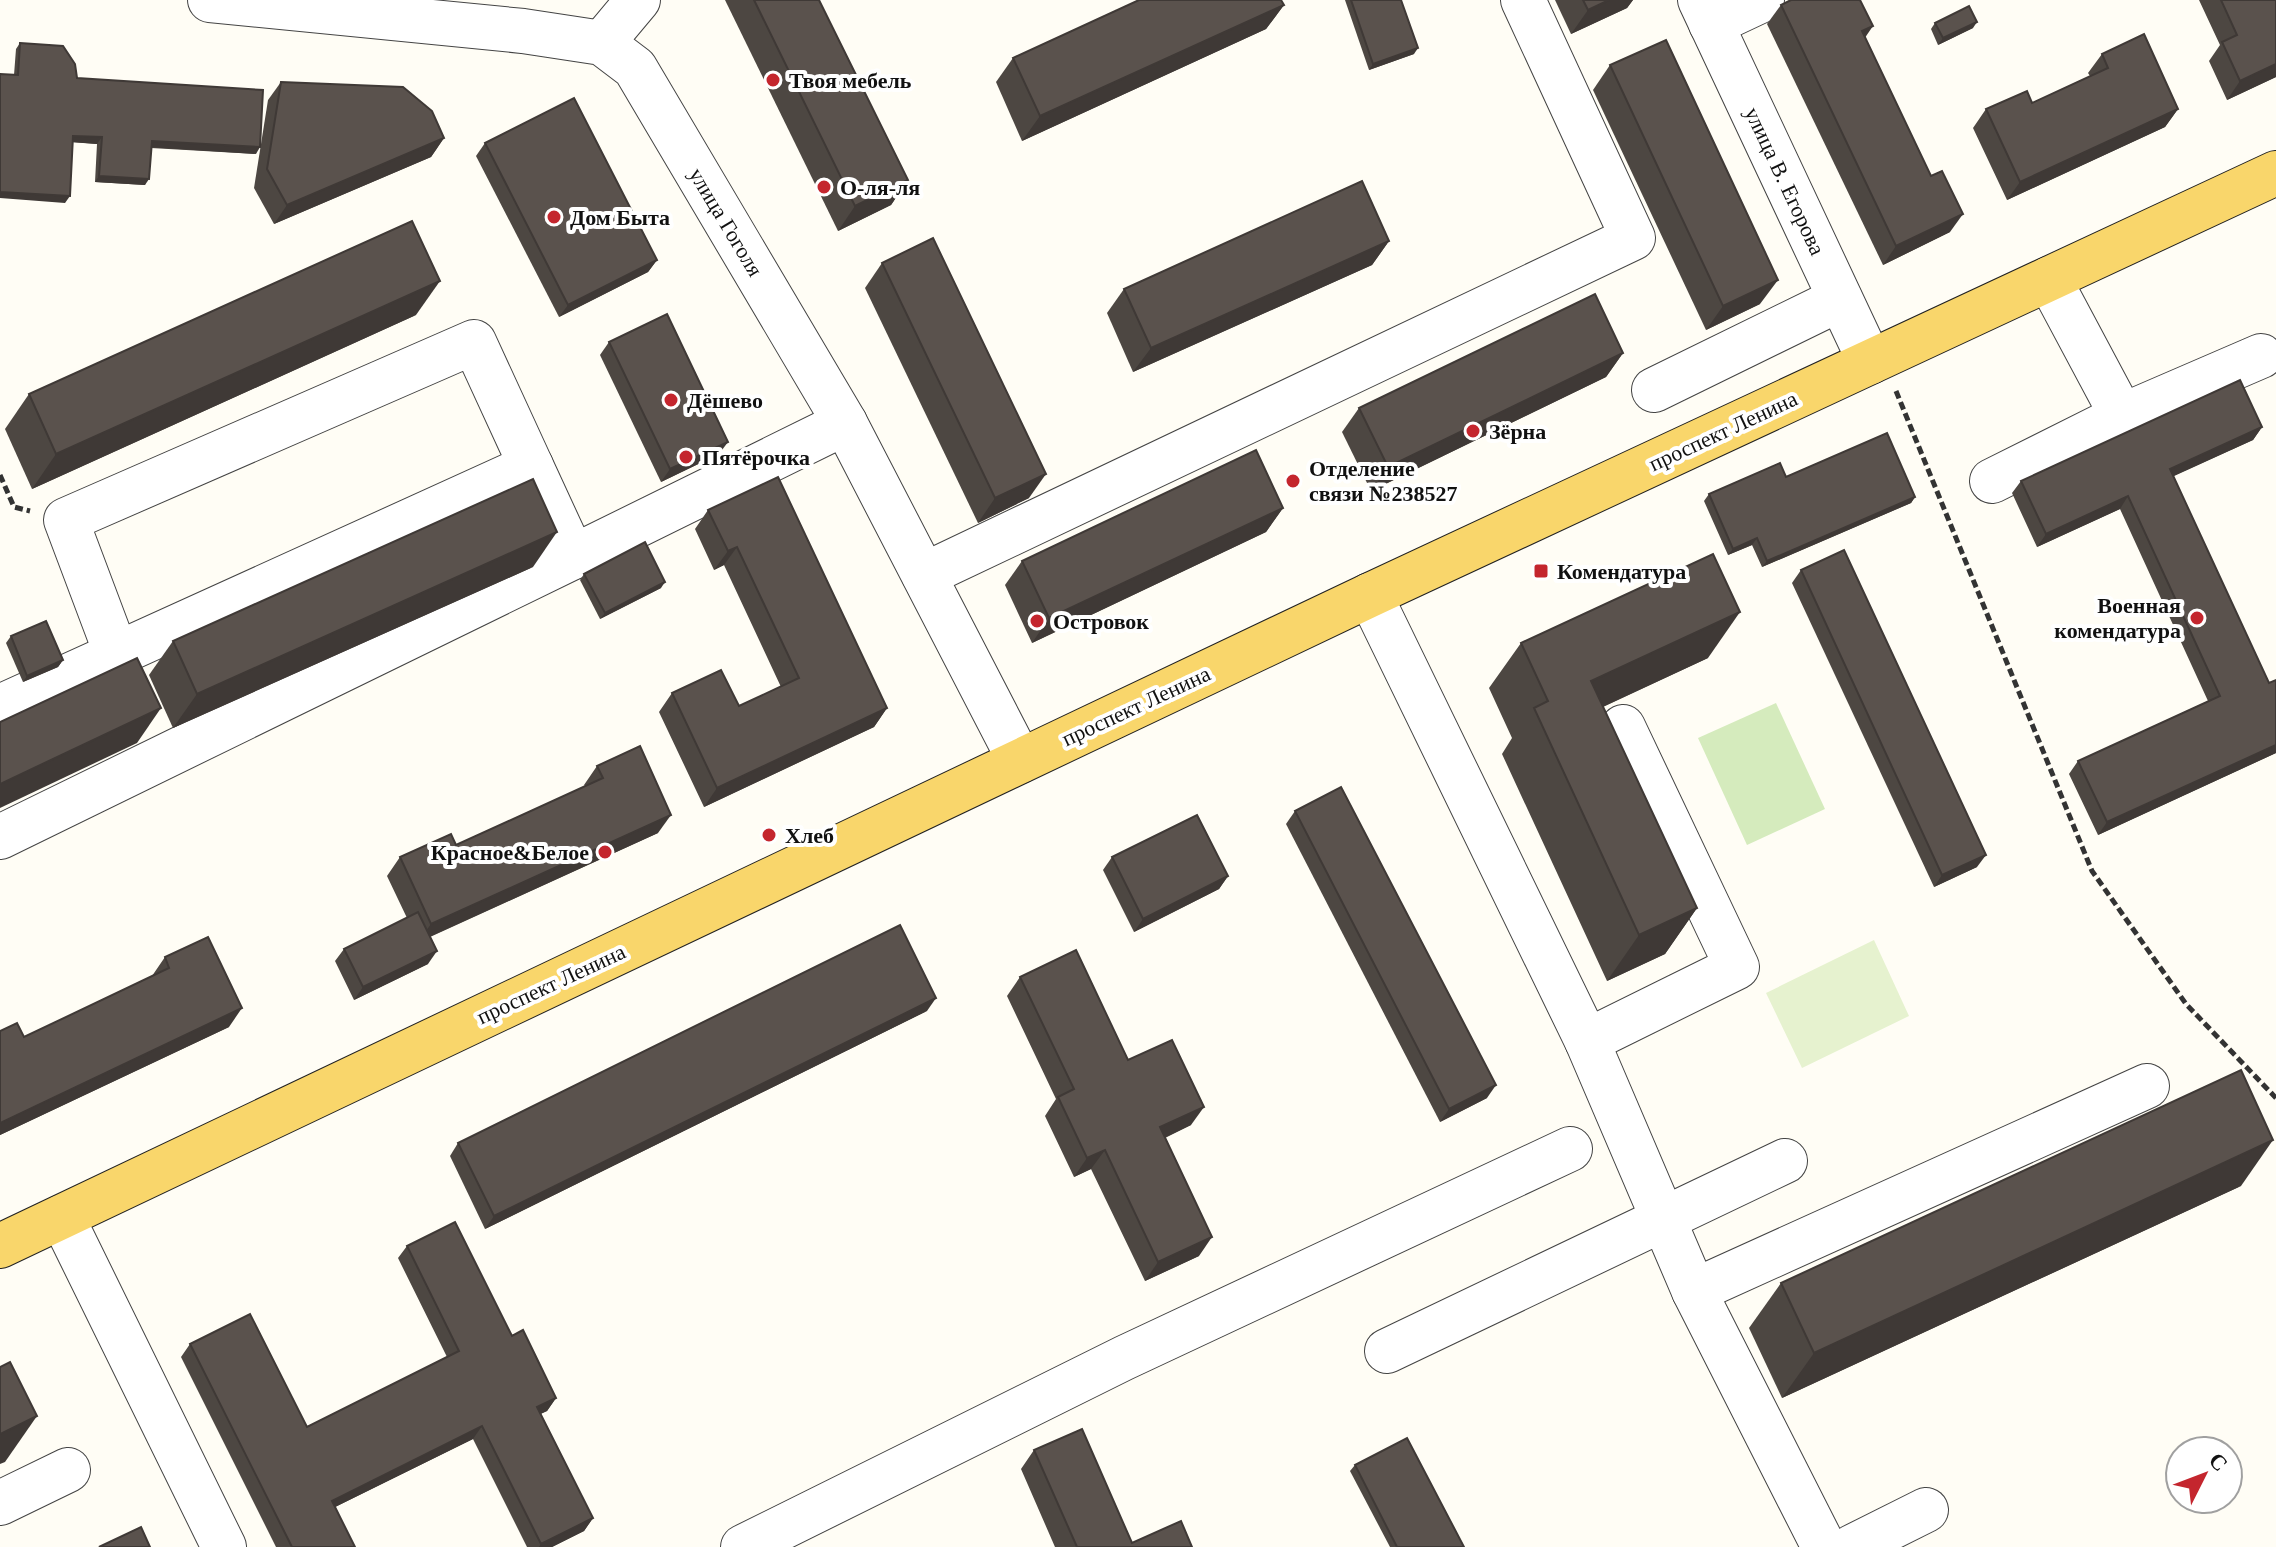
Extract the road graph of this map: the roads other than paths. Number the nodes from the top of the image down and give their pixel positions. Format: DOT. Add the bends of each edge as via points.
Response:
graph roads {
  1 [pos="210,0"];
  2 [pos="638,0"];
  3 [pos="1523,0"];
  4 [pos="1762,0"];
  5 [pos="1705,12"];
  6 [pos="525,16"];
  7 [pos="602,43"];
  8 [pos="2276,173"];
  9 [pos="2049,279"];
  10 [pos="1840,299"];
  11 [pos="2261,356"];
  12 [pos="1883,376"];
  13 [pos="1654,390"];
  14 [pos="2122,416"];
  15 [pos="845,423"];
  16 [pos="531,466"];
  17 [pos="1992,481"];
  18 [pos="573,557"];
  19 [pos="924,575"];
  20 [pos="1370,595"];
  21 [pos="116,653"];
  22 [pos="0,707"];
  23 [pos="1623,727"];
  24 [pos="1020,761"];
  25 [pos="0,837"];
  26 [pos="1587,1041"];
  27 [pos="2147,1086"];
  28 [pos="1570,1149"];
  29 [pos="1785,1161"];
  30 [pos="62,1217"];
  31 [pos="1664,1221"];
  32 [pos="0,1246"];
  33 [pos="1694,1291"];
  34 [pos="1387,1351"];
  35 [pos="68,1470"];
  36 [pos="0,1503"];
  37 [pos="1926,1510"];
  38 [pos="224,1547"];
  39 [pos="743,1547"];
  40 [pos="1824,1547"];
  41 [pos="1852,1547"];
  1 -- 6 [label="street, улица Гоголя"];
  2 -- 7 [label="street"];
  3 -- 19 [label="street" via="1633,238"];
  4 -- 5 [label="street"];
  5 -- 10 [label="street, улица В. Егорова"];
  6 -- 7 [label="street, улица Гоголя"];
  7 -- 15 [label="street, улица Гоголя" via="635,68"];
  8 -- 9 [label="main road, проспект Ленина"];
  9 -- 12 [label="main road, проспект Ленина"];
  9 -- 14 [label="street"];
  10 -- 12 [label="street, улица В. Егорова"];
  10 -- 13 [label="street"];
  11 -- 14 [label="street"];
  12 -- 20 [label="main road, проспект Ленина"];
  14 -- 17 [label="street"];
  15 -- 18 [label="street"];
  15 -- 19 [label="street, улица Гоголя"];
  16 -- 18 [label="street"];
  16 -- 21 [label="street"];
  16 -- 21 [label="street" via="474,342 66,520"];
  18 -- 25 [label="street"];
  19 -- 24 [label="street, улица Гоголя"];
  20 -- 24 [label="main road, проспект Ленина"];
  20 -- 26 [label="street"];
  21 -- 22 [label="street"];
  23 -- 26 [label="street" via="1737,967"];
  24 -- 30 [label="main road, проспект Ленина"];
  26 -- 31 [label="street"];
  27 -- 33 [label="street"];
  28 -- 39 [label="street" via="1124,1358"];
  29 -- 31 [label="street"];
  30 -- 32 [label="main road, проспект Ленина"];
  30 -- 38 [label="street"];
  31 -- 33 [label="street"];
  31 -- 34 [label="street"];
  33 -- 40 [label="street"];
  35 -- 36 [label="street"];
  37 -- 41 [label="street"];
}
